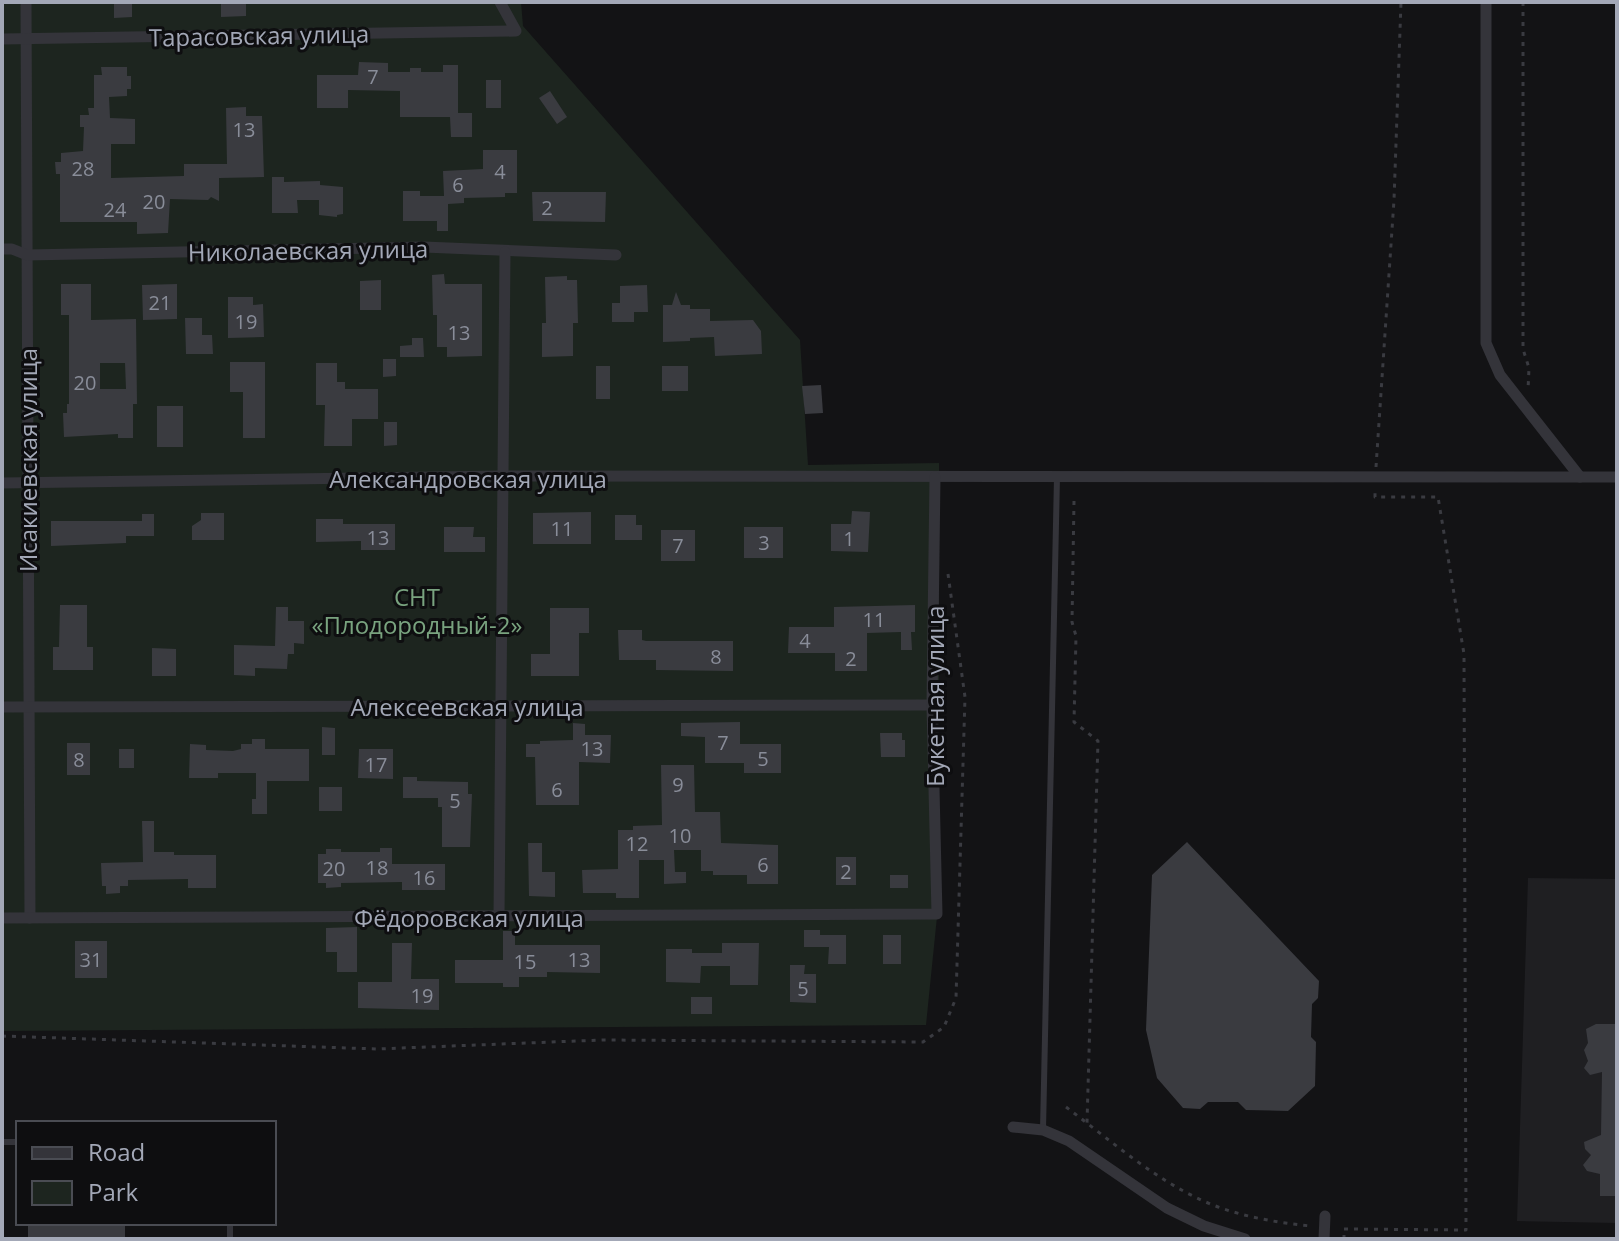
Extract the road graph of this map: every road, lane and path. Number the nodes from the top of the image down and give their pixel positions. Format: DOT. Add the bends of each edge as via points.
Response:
graph roads {
  1 [pos="26,2"];
  2 [pos="500,2"];
  3 [pos="1401,2"];
  4 [pos="1486,2"];
  5 [pos="1523,2"];
  6 [pos="2,39"];
  7 [pos="26,39"];
  8 [pos="2,249"];
  9 [pos="505,252"];
  10 [pos="27,255"];
  11 [pos="616,255"];
  12 [pos="1528,394"];
  13 [pos="503,476"];
  14 [pos="935,477"];
  15 [pos="1057,477"];
  16 [pos="1375,477"];
  17 [pos="1580,477"];
  18 [pos="1617,477"];
  19 [pos="2,483"];
  20 [pos="28,483"];
  21 [pos="1074,501"];
  22 [pos="947,562"];
  23 [pos="932,705"];
  24 [pos="2,707"];
  25 [pos="502,707"];
  26 [pos="27,708"];
  27 [pos="937,914"];
  28 [pos="499,917"];
  29 [pos="2,918"];
  30 [pos="30,918"];
  31 [pos="2,1036"];
  32 [pos="1066,1107"];
  33 [pos="1087,1123"];
  34 [pos="1013,1127"];
  35 [pos="1043,1130"];
  36 [pos="1325,1216"];
  37 [pos="1315,1227"];
  38 [pos="1245,1239"];
  39 [pos="1324,1239"];
  40 [pos="1344,1239"];
  1 -- 7 [label="street, Исакиевская улица"];
  2 -- 7 [label="street, Тарасовская улица" via="516,31"];
  3 -- 16 [label="path"];
  4 -- 17 [label="street" via="1486,343 1500,375"];
  5 -- 12 [label="path" via="1523,349"];
  6 -- 7 [label="street, Тарасовская улица"];
  7 -- 10 [label="street, Исакиевская улица"];
  8 -- 10 [label="street, Николаевская улица"];
  9 -- 10 [label="street, Николаевская улица" via="424,247"];
  9 -- 11 [label="street, Николаевская улица"];
  9 -- 13 [label="street"];
  10 -- 20 [label="street, Исакиевская улица"];
  13 -- 14 [label="street, Александровская улица"];
  13 -- 20 [label="street, Александровская улица"];
  13 -- 25 [label="street"];
  14 -- 15 [label="street, Александровская улица"];
  14 -- 23 [label="street, Букетная улица"];
  15 -- 16 [label="street, Александровская улица"];
  15 -- 35 [label="lane"];
  16 -- 17 [label="street, Александровская улица"];
  16 -- 40 [label="path" via="1375,497 1438,497 1464,654 1466,1230 1344,1229"];
  17 -- 18 [label="street, Александровская улица"];
  19 -- 20 [label="street, Александровская улица"];
  20 -- 26 [label="street, Исакиевская улица"];
  21 -- 33 [label="path" via="1074,722 1098,741"];
  22 -- 31 [label="path" via="965,697 956,998 944,1027 923,1042 602,1040 377,1049"];
  23 -- 25 [label="street, Алексеевская улица"];
  23 -- 27 [label="street, Букетная улица"];
  24 -- 26 [label="street, Алексеевская улица"];
  25 -- 26 [label="street, Алексеевская улица"];
  25 -- 28 [label="street"];
  26 -- 30 [label="street, Исакиевская улица"];
  27 -- 28 [label="street, Фёдоровская улица"];
  28 -- 30 [label="street, Фёдоровская улица"];
  29 -- 30 [label="street, Фёдоровская улица"];
  32 -- 33 [label="path"];
  33 -- 37 [label="path" via="1167,1180 1218,1207"];
  34 -- 35 [label="street"];
  35 -- 38 [label="street" via="1069,1141 1167,1208"];
  36 -- 39 [label="street"];
}
